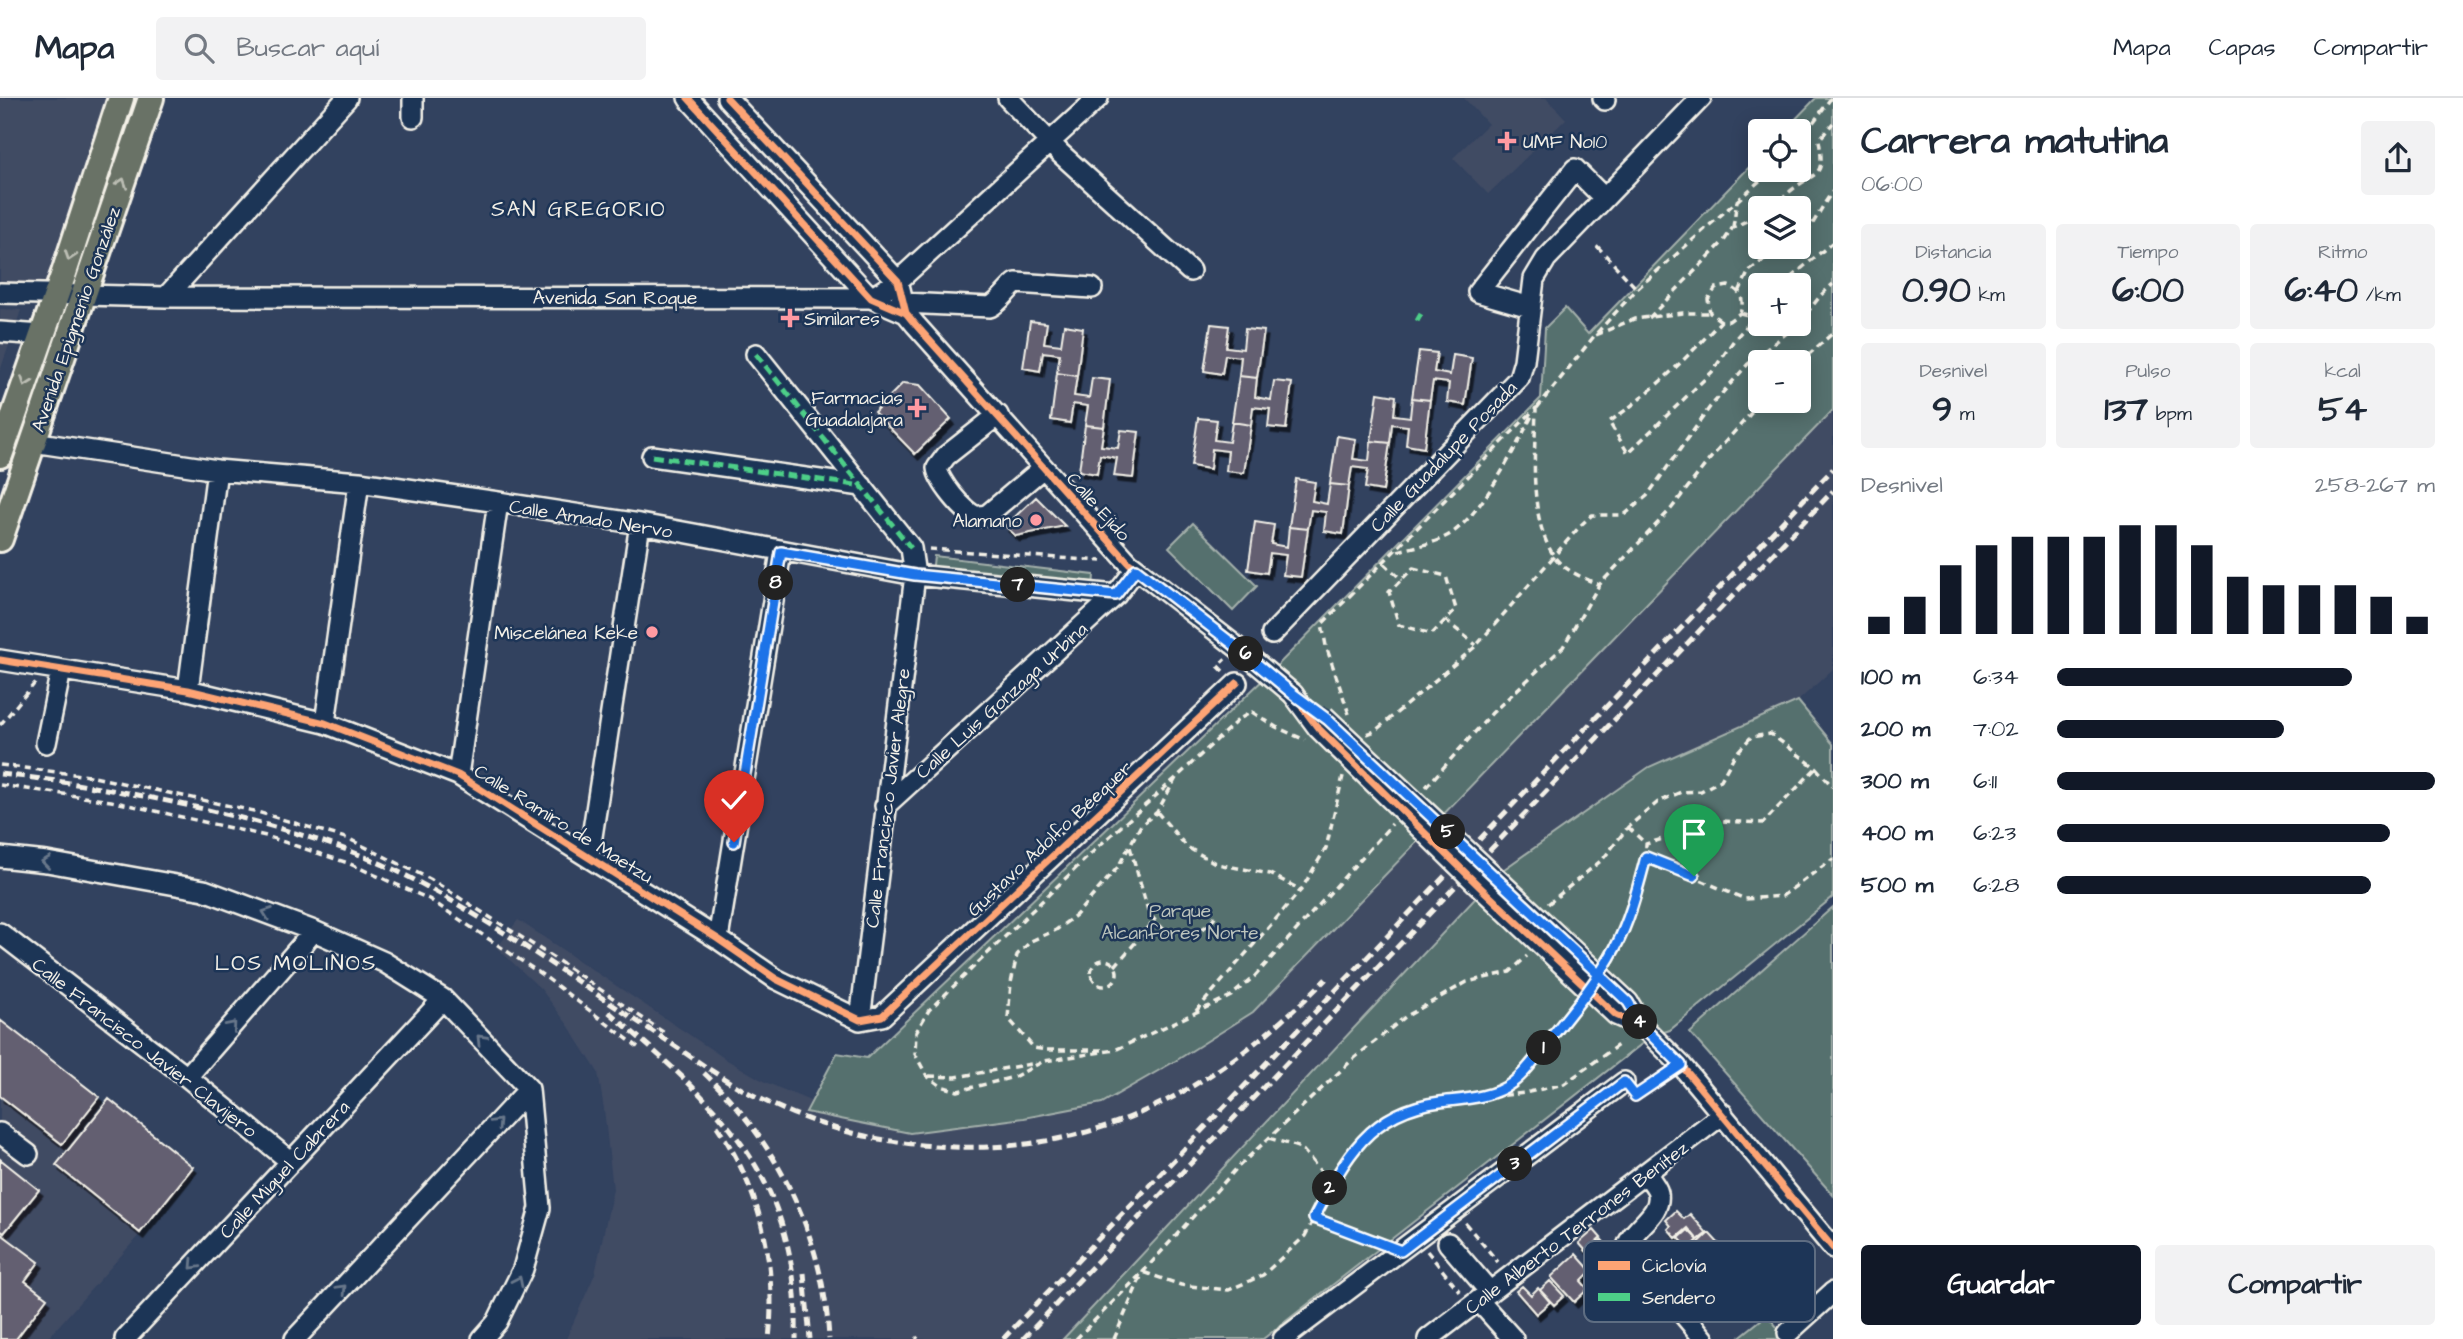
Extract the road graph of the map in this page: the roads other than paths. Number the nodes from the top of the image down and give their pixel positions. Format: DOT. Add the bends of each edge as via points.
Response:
graph roads {
  1 [pos="121,98"];
  2 [pos="151,98"];
  3 [pos="347,98"];
  4 [pos="688,98"];
  5 [pos="727,98"];
  6 [pos="1008,98"];
  7 [pos="1098,98"];
  8 [pos="1701,98"];
  9 [pos="1050,142"];
  10 [pos="1604,198"];
  11 [pos="1190,271"];
  12 [pos="898,281"];
  13 [pos="1092,288"];
  14 [pos="0,293"];
  15 [pos="84,294"];
  16 [pos="56,295"];
  17 [pos="166,297"];
  18 [pos="871,298"];
  19 [pos="1530,307"];
  20 [pos="905,308"];
  21 [pos="0,332"];
  22 [pos="42,335"];
  23 [pos="756,354"];
  24 [pos="7,413"];
  25 [pos="998,415"];
  26 [pos="33,442"];
  27 [pos="0,455"];
  28 [pos="652,456"];
  29 [pos="1043,468"];
  30 [pos="217,470"];
  31 [pos="359,482"];
  32 [pos="862,486"];
  33 [pos="498,502"];
  34 [pos="639,524"];
  35 [pos="0,539"];
  36 [pos="781,552"];
  37 [pos="1132,566"];
  38 [pos="915,575"];
  39 [pos="1116,595"];
  40 [pos="1272,634"];
  41 [pos="0,660"];
  42 [pos="54,669"];
  43 [pos="1237,683"];
  44 [pos="188,690"];
  45 [pos="325,723"];
  46 [pos="47,743"];
  47 [pos="458,775"];
  48 [pos="885,806"];
  49 [pos="589,856"];
  50 [pos="0,858"];
  51 [pos="314,931"];
  52 [pos="0,933"];
  53 [pos="718,939"];
  54 [pos="443,999"];
  55 [pos="860,1020"];
  56 [pos="187,1077"];
  57 [pos="1624,1082"];
  58 [pos="528,1089"];
  59 [pos="1723,1114"];
  60 [pos="0,1133"];
  61 [pos="28,1154"];
  62 [pos="290,1161"];
  63 [pos="1646,1174"];
  64 [pos="1628,1241"];
  65 [pos="1448,1243"];
  66 [pos="1833,1248"];
  67 [pos="1833,1292"];
  68 [pos="1480,1300"];
  69 [pos="1815,1308"];
  70 [pos="1690,1322"];
  71 [pos="1800,1322"];
  72 [pos="1788,1333"];
  73 [pos="125,1339"];
  74 [pos="295,1339"];
  75 [pos="482,1339"];
  76 [pos="1283,1339"];
  77 [pos="1428,1339"];
  78 [pos="1513,1339"];
  79 [pos="1704,1339"];
  1 -- 16 [label="main road, Avenida Epigmenio González, one-way"];
  15 -- 2 [label="main road, Avenida Epigmenio González, one-way"];
  3 -- 17 [label="street"];
  4 -- 18 [label="street, Calle Ejido"];
  5 -- 12 [label="street, Calle Ejido"];
  6 -- 9 [label="street"];
  7 -- 9 [label="street"];
  8 -- 10 [label="street, Calle Guadalupe Posada"];
  9 -- 11 [label="street"];
  9 -- 12 [label="street"];
  10 -- 19 [label="street, Calle Guadalupe Posada" via="1546,258 1534,279"];
  10 -- 19 [label="street" via="1575,169 1478,292"];
  12 -- 18 [label="street"];
  12 -- 20 [label="street, Calle Ejido"];
  13 -- 20 [label="street" via="1016,283 989,307"];
  14 -- 16 [label="street, Avenida San Roque"];
  15 -- 16 [label="street, Avenida San Roque"];
  15 -- 17 [label="street, Avenida San Roque"];
  15 -- 26 [label="main road, Avenida Epigmenio González"];
  16 -- 22 [label="main road, Avenida Epigmenio González"];
  17 -- 18 [label="street, Avenida San Roque"];
  18 -- 20 [label="street, Calle Ejido"];
  19 -- 40 [label="street, Calle Guadalupe Posada" via="1519,378"];
  20 -- 25 [label="street, Calle Ejido"];
  21 -- 22 [label="street"];
  22 -- 24 [label="main road, Avenida Epigmenio González, one-way"];
  23 -- 32 [label="street"];
  24 -- 27 [label="main road, Avenida Epigmenio González"];
  25 -- 29 [label="street, Calle Ejido"];
  25 -- 29 [label="street" via="937,468 940,480 956,499 976,516 988,515"];
  26 -- 30 [label="street, Calle Amado Nervo"];
  26 -- 35 [label="main road, Avenida Epigmenio González"];
  28 -- 32 [label="street"];
  29 -- 37 [label="street, Calle Ejido"];
  30 -- 31 [label="street, Calle Amado Nervo"];
  30 -- 44 [label="street"];
  31 -- 33 [label="street, Calle Amado Nervo"];
  31 -- 45 [label="street"];
  32 -- 38 [label="street, Calle Francisco Javier Alegre" via="911,548"];
  33 -- 34 [label="street, Calle Amado Nervo"];
  33 -- 47 [label="street"];
  34 -- 36 [label="street, Calle Amado Nervo"];
  34 -- 49 [label="street"];
  36 -- 38 [label="street, Calle Amado Nervo"];
  36 -- 53 [label="street"];
  37 -- 39 [label="street"];
  37 -- 59 [label="street, Calle Ejido, bridge" via="1327,719 1628,1002 1643,1027"];
  38 -- 39 [label="street, Calle Amado Nervo"];
  38 -- 48 [label="street, Calle Francisco Javier Alegre"];
  39 -- 48 [label="street, Calle Luis Gonzaga Urbina"];
  41 -- 42 [label="street, Calle Ramiro de Maetzu"];
  42 -- 44 [label="street, Calle Ramiro de Maetzu"];
  42 -- 46 [label="street"];
  43 -- 55 [label="street, Gustavo Adolfo Béequer" via="882,1016"];
  44 -- 45 [label="street, Calle Ramiro de Maetzu"];
  45 -- 47 [label="street, Calle Ramiro de Maetzu"];
  47 -- 49 [label="street, Calle Ramiro de Maetzu"];
  48 -- 55 [label="street, Calle Francisco Javier Alegre"];
  49 -- 53 [label="street, Calle Ramiro de Maetzu"];
  51 -- 50 [label="street, one-way" via="204,890"];
  51 -- 54 [label="street" via="384,962"];
  56 -- 51 [label="street, one-way"];
  52 -- 56 [label="street, Calle Francisco Javier Clavijero"];
  53 -- 55 [label="street, Calle Ramiro de Maetzu" via="775,979"];
  58 -- 54 [label="street, one-way"];
  54 -- 62 [label="street, Calle Miguel Cabrera"];
  56 -- 62 [label="street, Calle Francisco Javier Clavijero"];
  57 -- 76 [label="street"];
  74 -- 58 [label="street, one-way"];
  75 -- 58 [label="street, one-way" via="497,1322 523,1269 540,1208"];
  59 -- 63 [label="street, Calle Alberto Terrones Benítez"];
  59 -- 66 [label="street, Calle Ejido"];
  60 -- 61 [label="street"];
  62 -- 73 [label="street, Calle Miguel Cabrera, one-way"];
  63 -- 64 [label="street" via="1658,1192 1657,1206"];
  63 -- 68 [label="street, Calle Alberto Terrones Benítez"];
  65 -- 68 [label="street"];
  67 -- 69 [label="street"];
  68 -- 77 [label="street, Calle Alberto Terrones Benítez"];
  68 -- 78 [label="street"];
  70 -- 79 [label="street"];
  71 -- 72 [label="street"];
}
